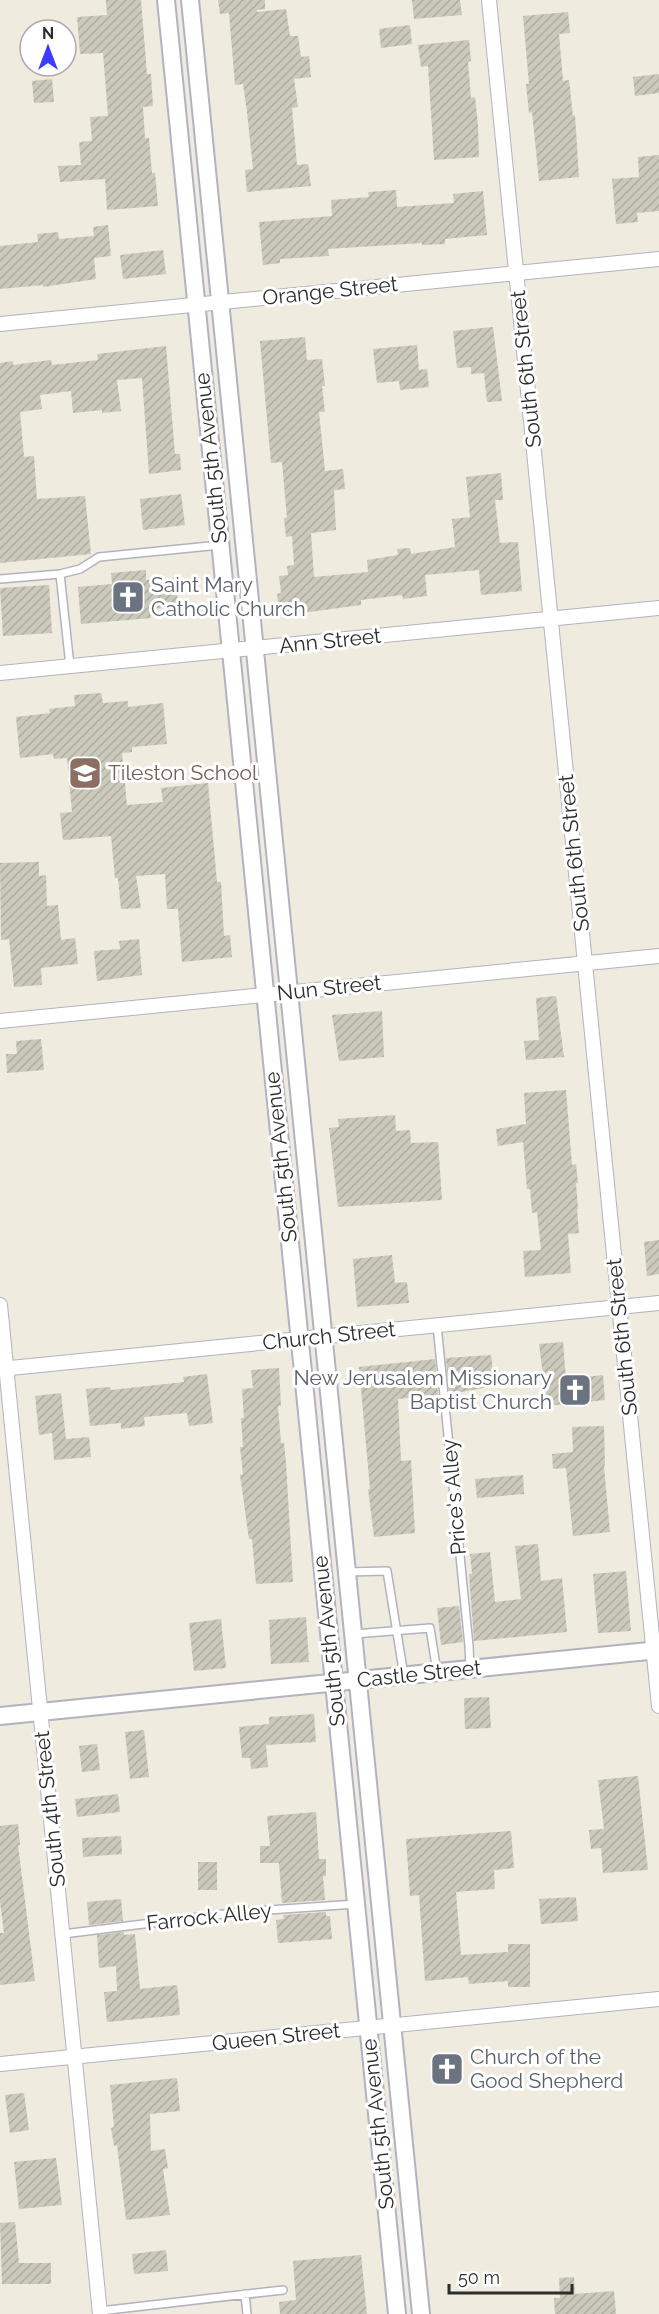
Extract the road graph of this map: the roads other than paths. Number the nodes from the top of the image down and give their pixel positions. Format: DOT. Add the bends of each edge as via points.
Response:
graph roads {
  1 [pos="166,0"];
  2 [pos="190,0"];
  3 [pos="489,0"];
  4 [pos="659,259"];
  5 [pos="516,273"];
  6 [pos="220,302"];
  7 [pos="196,305"];
  8 [pos="0,324"];
  9 [pos="220,545"];
  10 [pos="60,574"];
  11 [pos="0,579"];
  12 [pos="659,608"];
  13 [pos="550,619"];
  14 [pos="255,648"];
  15 [pos="230,651"];
  16 [pos="70,666"];
  17 [pos="0,673"];
  18 [pos="659,956"];
  19 [pos="585,963"];
  20 [pos="289,992"];
  21 [pos="265,994"];
  22 [pos="0,1021"];
  23 [pos="659,1303"];
  24 [pos="0,1305"];
  25 [pos="619,1307"];
  26 [pos="437,1325"];
  27 [pos="324,1336"];
  28 [pos="299,1339"];
  29 [pos="3,1368"];
  30 [pos="347,1572"];
  31 [pos="397,1632"];
  32 [pos="353,1635"];
  33 [pos="656,1651"];
  34 [pos="470,1669"];
  35 [pos="437,1672"];
  36 [pos="404,1676"];
  37 [pos="358,1680"];
  38 [pos="334,1683"];
  39 [pos="659,1706"];
  40 [pos="41,1712"];
  41 [pos="0,1716"];
  42 [pos="356,1904"];
  43 [pos="63,1934"];
  44 [pos="659,1999"];
  45 [pos="392,2026"];
  46 [pos="368,2028"];
  47 [pos="75,2057"];
  48 [pos="0,2064"];
  49 [pos="283,2290"];
  50 [pos="245,2294"];
  51 [pos="100,2313"];
  52 [pos="247,2314"];
  53 [pos="397,2314"];
  54 [pos="421,2314"];
  1 -- 7 [label="street, South 5th Avenue"];
  2 -- 6 [label="street, South 5th Avenue"];
  3 -- 5 [label="street, South 6th Street"];
  4 -- 5 [label="street, Orange Street"];
  5 -- 6 [label="street, Orange Street"];
  5 -- 13 [label="street, South 6th Street"];
  6 -- 7 [label="street, Orange Street"];
  6 -- 14 [label="street, South 5th Avenue"];
  7 -- 8 [label="street, Orange Street"];
  7 -- 9 [label="street, South 5th Avenue"];
  9 -- 10 [label="lane" via="99,557 80,569"];
  9 -- 15 [label="street, South 5th Avenue"];
  10 -- 11 [label="lane"];
  10 -- 16 [label="lane"];
  12 -- 13 [label="street, Ann Street"];
  13 -- 14 [label="street, Ann Street"];
  13 -- 19 [label="street, South 6th Street"];
  14 -- 15 [label="street, Ann Street"];
  14 -- 20 [label="street, South 5th Avenue"];
  15 -- 16 [label="street, Ann Street"];
  15 -- 21 [label="street, South 5th Avenue"];
  16 -- 17 [label="street, Ann Street"];
  18 -- 19 [label="street, Nun Street"];
  19 -- 20 [label="street, Nun Street"];
  19 -- 25 [label="street, South 6th Street"];
  20 -- 21 [label="street, Nun Street"];
  20 -- 27 [label="street, South 5th Avenue"];
  21 -- 22 [label="street, Nun Street"];
  21 -- 28 [label="street, South 5th Avenue"];
  23 -- 25 [label="street, Church Street"];
  24 -- 29 [label="street, South 4th Street"];
  25 -- 26 [label="street, Church Street"];
  25 -- 33 [label="street, South 6th Street"];
  26 -- 27 [label="street, Church Street"];
  26 -- 34 [label="lane, Price's Alley"];
  27 -- 28 [label="street, Church Street"];
  27 -- 30 [label="street, South 5th Avenue"];
  28 -- 29 [label="street, Church Street"];
  28 -- 38 [label="street, South 5th Avenue"];
  29 -- 40 [label="street, South 4th Street"];
  30 -- 31 [label="lane" via="387,1571"];
  30 -- 32 [label="street, South 5th Avenue"];
  31 -- 32 [label="lane"];
  31 -- 35 [label="lane" via="430,1628"];
  31 -- 36 [label="lane"];
  32 -- 37 [label="street, South 5th Avenue"];
  33 -- 34 [label="street, Castle Street"];
  33 -- 39 [label="street, South 6th Street"];
  34 -- 35 [label="street, Castle Street"];
  35 -- 36 [label="street, Castle Street"];
  36 -- 37 [label="street, Castle Street"];
  37 -- 38 [label="street, Castle Street"];
  37 -- 45 [label="street, South 5th Avenue"];
  38 -- 40 [label="street, Castle Street"];
  38 -- 42 [label="street, South 5th Avenue"];
  40 -- 41 [label="street, Castle Street"];
  40 -- 43 [label="street, South 4th Street"];
  42 -- 43 [label="lane, Farrock Alley" via="240,1912"];
  42 -- 46 [label="street, South 5th Avenue"];
  43 -- 47 [label="street, South 4th Street"];
  44 -- 45 [label="street, Queen Street"];
  45 -- 46 [label="street, Queen Street"];
  45 -- 54 [label="street, South 5th Avenue"];
  46 -- 47 [label="street, Queen Street"];
  46 -- 53 [label="street, South 5th Avenue"];
  47 -- 48 [label="street, Queen Street"];
  47 -- 51 [label="street, South 4th Street"];
  49 -- 50 [label="lane"];
  50 -- 51 [label="lane"];
  50 -- 52 [label="lane"];
}
